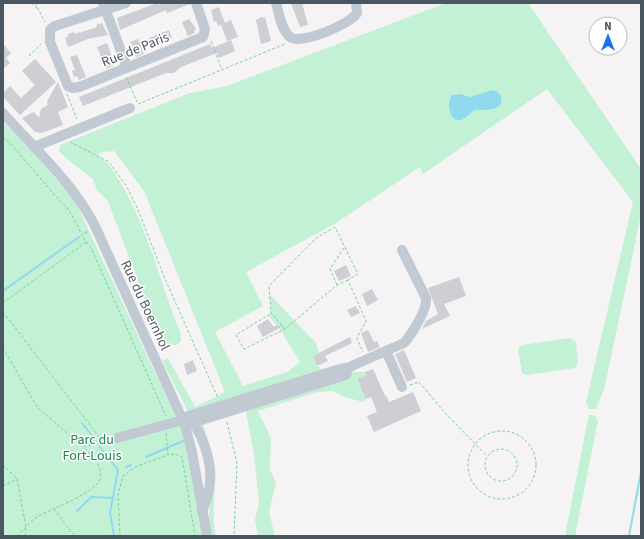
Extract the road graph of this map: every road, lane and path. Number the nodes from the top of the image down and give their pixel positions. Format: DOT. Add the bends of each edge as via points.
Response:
graph roads {
  1 [pos="31,3"];
  2 [pos="35,3"];
  3 [pos="126,3"];
  4 [pos="196,3"];
  5 [pos="276,3"];
  6 [pos="356,3"];
  7 [pos="104,7"];
  8 [pos="37,8"];
  9 [pos="205,33"];
  10 [pos="49,34"];
  11 [pos="293,39"];
  12 [pos="29,56"];
  13 [pos="125,68"];
  14 [pos="223,70"];
  15 [pos="71,87"];
  16 [pos="134,106"];
  17 [pos="3,113"];
  18 [pos="80,127"];
  19 [pos="58,136"];
  20 [pos="3,137"];
  21 [pos="34,146"];
  22 [pos="86,242"];
  23 [pos="345,247"];
  24 [pos="402,250"];
  25 [pos="348,280"];
  26 [pos="337,285"];
  27 [pos="3,303"];
  28 [pos="3,312"];
  29 [pos="271,313"];
  30 [pos="285,329"];
  31 [pos="3,348"];
  32 [pos="386,351"];
  33 [pos="367,360"];
  34 [pos="402,387"];
  35 [pos="223,410"];
  36 [pos="186,422"];
  37 [pos="166,425"];
  38 [pos="117,438"];
  39 [pos="103,442"];
  40 [pos="475,444"];
  41 [pos="83,447"];
  42 [pos="168,455"];
  43 [pos="487,456"];
  44 [pos="3,465"];
  45 [pos="17,479"];
  46 [pos="3,486"];
  47 [pos="54,508"];
  48 [pos="202,510"];
  49 [pos="26,527"];
  50 [pos="17,536"];
  51 [pos="26,536"];
  52 [pos="76,536"];
  53 [pos="120,536"];
  54 [pos="195,536"];
  55 [pos="207,536"];
  56 [pos="234,536"];
  1 -- 8 [label="path"];
  2 -- 8 [label="path"];
  3 -- 7 [label="street"];
  4 -- 9 [label="street" via="205,26"];
  5 -- 11 [label="street" via="284,30"];
  6 -- 11 [label="street" via="357,13 352,19 305,39"];
  7 -- 10 [label="street" via="55,26"];
  7 -- 13 [label="street"];
  8 -- 10 [label="path"];
  9 -- 13 [label="street, Rue de Paris" via="201,38"];
  9 -- 14 [label="path"];
  10 -- 12 [label="path"];
  10 -- 15 [label="street"];
  11 -- 14 [label="path" via="279,48"];
  13 -- 15 [label="street, Rue de Paris"];
  13 -- 16 [label="path"];
  14 -- 16 [label="path"];
  15 -- 18 [label="path" via="68,97"];
  16 -- 18 [label="street"];
  17 -- 21 [label="street, Rue du Boernhol"];
  18 -- 19 [label="street"];
  19 -- 21 [label="street"];
  19 -- 35 [label="path" via="109,162 127,187"];
  20 -- 22 [label="path" via="67,206"];
  21 -- 36 [label="street, Rue du Boernhol" via="73,190 89,215"];
  22 -- 27 [label="path"];
  22 -- 37 [label="path" via="161,403"];
  23 -- 25 [label="path" via="358,274"];
  23 -- 26 [label="path" via="330,269"];
  23 -- 29 [label="path" via="335,227 316,238 269,286"];
  24 -- 32 [label="street" via="426,298 426,303 410,336 404,343"];
  25 -- 26 [label="path"];
  25 -- 33 [label="path" via="366,321 357,338"];
  26 -- 30 [label="path"];
  28 -- 39 [label="path"];
  29 -- 30 [label="path"];
  29 -- 30 [label="path" via="236,335 242,347 244,349"];
  31 -- 41 [label="path" via="37,407"];
  32 -- 33 [label="street"];
  32 -- 34 [label="street"];
  33 -- 35 [label="street" via="347,368 346,375"];
  34 -- 40 [label="path" via="419,382"];
  35 -- 36 [label="street"];
  35 -- 56 [label="path" via="237,463"];
  36 -- 37 [label="street"];
  36 -- 48 [label="street, Rue du Boernhol"];
  36 -- 48 [label="street" via="205,445 209,464 210,493"];
  37 -- 38 [label="street"];
  37 -- 42 [label="path"];
  38 -- 39 [label="path"];
  39 -- 41 [label="path"];
  40 -- 40 [label="path" via="470,453 469,469 474,484 481,492 490,497 511,498 529,486 536,467 533,451 523,438 514,433 498,432 483,437"];
  40 -- 43 [label="path"];
  41 -- 47 [label="path" via="98,465 100,480 91,489"];
  42 -- 53 [label="path" via="137,466 123,476 118,494"];
  42 -- 54 [label="path" via="176,454 182,457"];
  43 -- 43 [label="path" via="496,449 511,451 518,466 514,476 504,481 489,476 485,466"];
  44 -- 45 [label="path"];
  45 -- 46 [label="path"];
  45 -- 49 [label="path"];
  47 -- 49 [label="path" via="35,518"];
  47 -- 52 [label="path"];
  48 -- 55 [label="street, Rue du Boernhol"];
  49 -- 50 [label="path"];
  49 -- 51 [label="path"];
}
